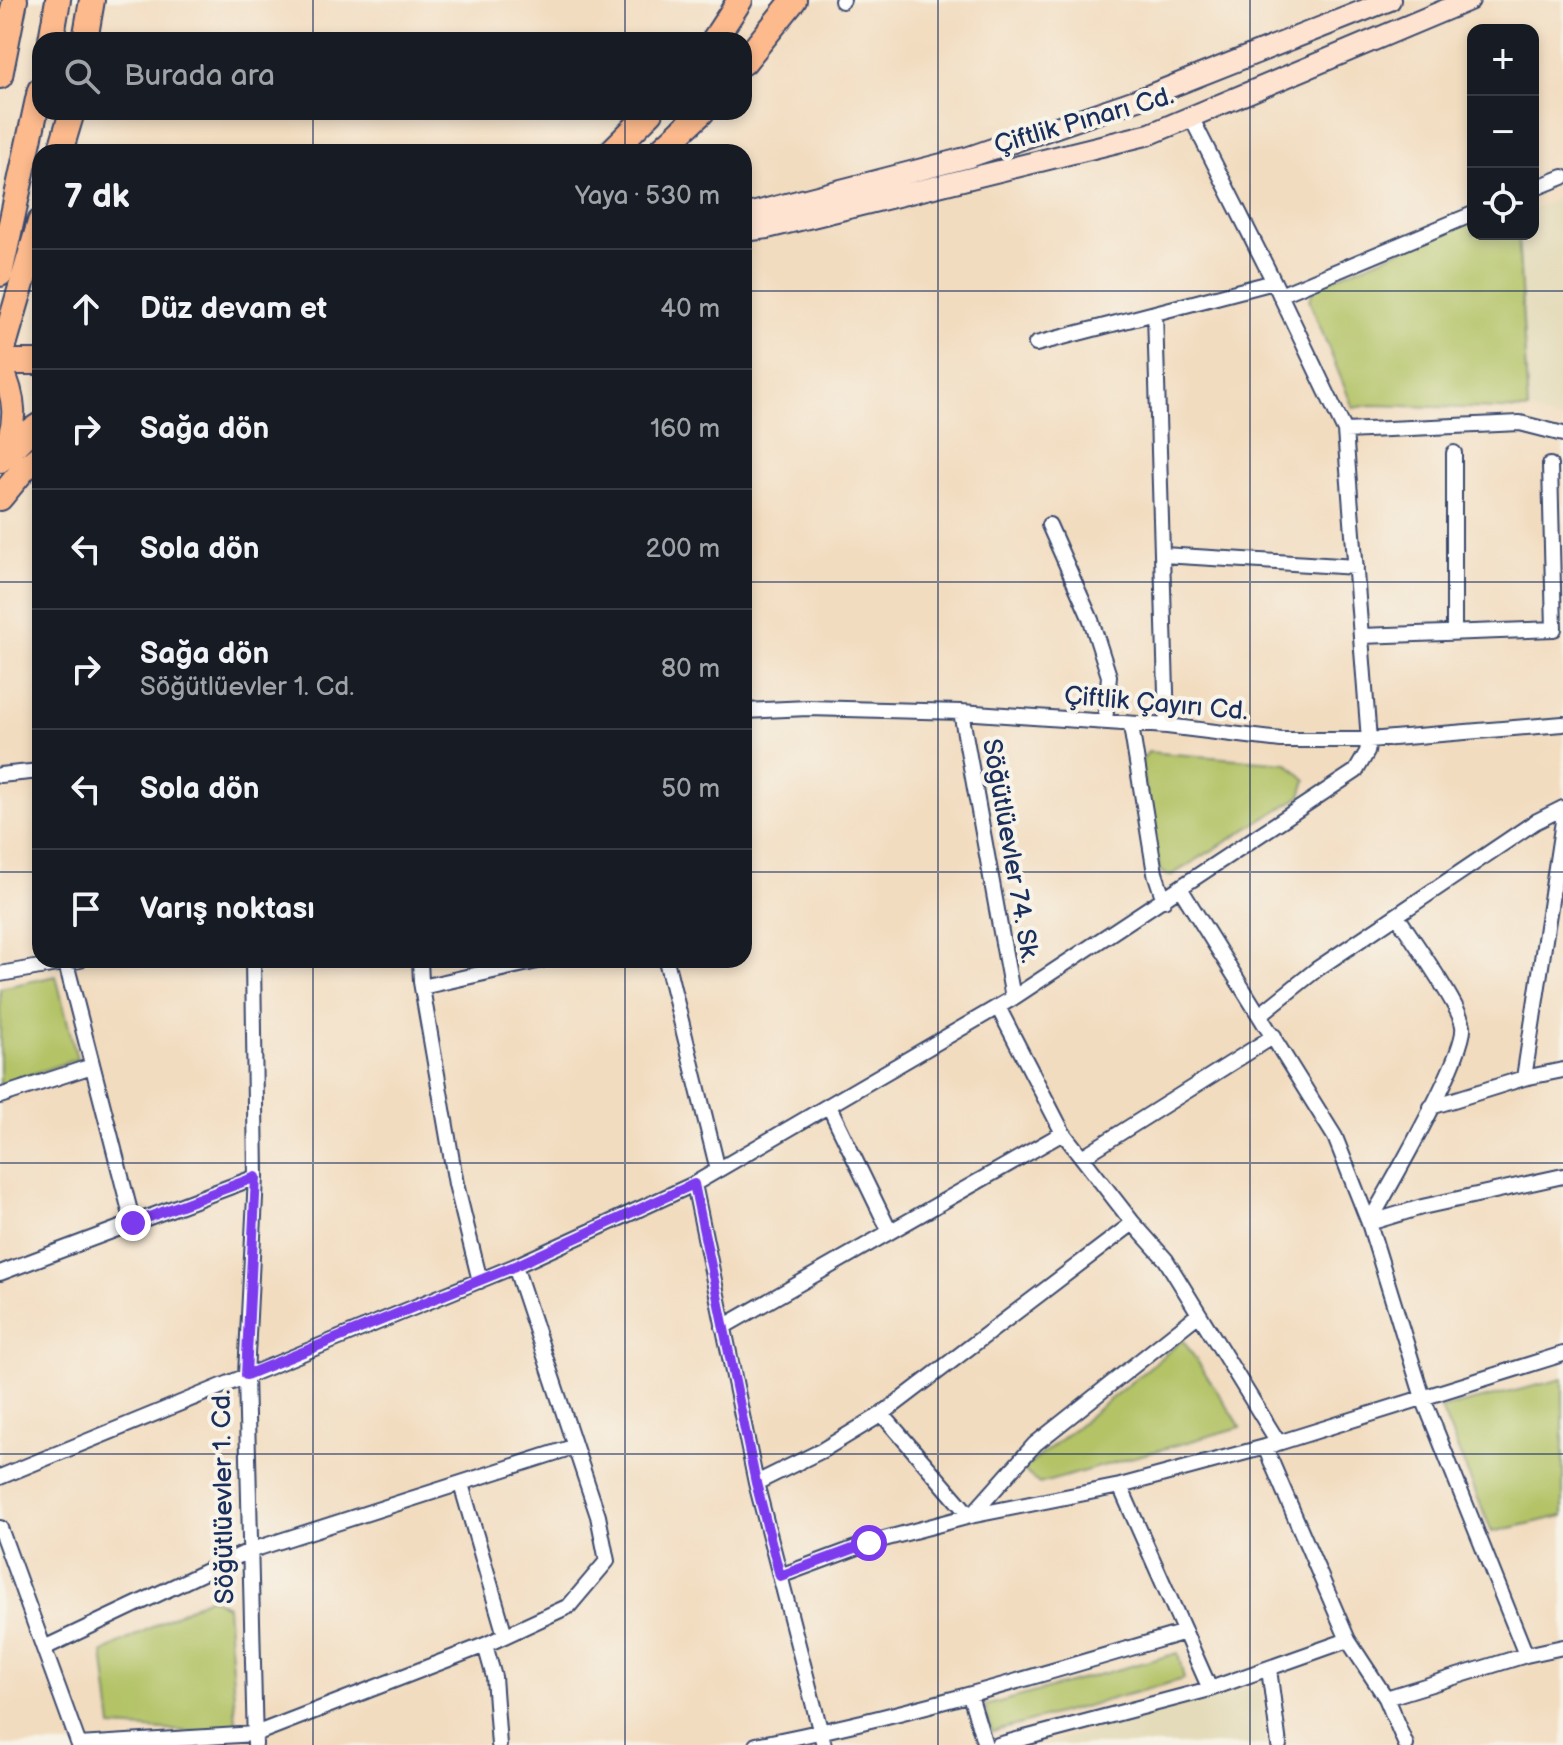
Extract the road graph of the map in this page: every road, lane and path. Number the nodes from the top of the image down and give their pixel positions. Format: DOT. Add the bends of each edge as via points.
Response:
graph roads {
  1 [pos="15,0"];
  2 [pos="58,0"];
  3 [pos="92,0"];
  4 [pos="740,0"];
  5 [pos="794,0"];
  6 [pos="1390,0"];
  7 [pos="1469,0"];
  8 [pos="52,32"];
  9 [pos="86,32"];
  10 [pos="719,32"];
  11 [pos="752,52"];
  12 [pos="0,76"];
  13 [pos="1191,117"];
  14 [pos="33,120"];
  15 [pos="70,120"];
  16 [pos="643,120"];
  17 [pos="693,120"];
  18 [pos="62,144"];
  19 [pos="619,144"];
  20 [pos="668,144"];
  21 [pos="1563,177"];
  22 [pos="1539,187"];
  23 [pos="752,213"];
  24 [pos="1467,216"];
  25 [pos="752,230"];
  26 [pos="32,258"];
  27 [pos="0,274"];
  28 [pos="1277,288"];
  29 [pos="1155,313"];
  30 [pos="1036,344"];
  31 [pos="0,362"];
  32 [pos="32,362"];
  33 [pos="32,430"];
  34 [pos="1345,431"];
  35 [pos="1563,434"];
  36 [pos="1454,453"];
  37 [pos="0,458"];
  38 [pos="32,462"];
  39 [pos="1550,465"];
  40 [pos="0,498"];
  41 [pos="1049,525"];
  42 [pos="1163,555"];
  43 [pos="1356,567"];
  44 [pos="1454,633"];
  45 [pos="1361,636"];
  46 [pos="752,711"];
  47 [pos="961,712"];
  48 [pos="1105,722"];
  49 [pos="1563,724"];
  50 [pos="1131,726"];
  51 [pos="1167,726"];
  52 [pos="1369,740"];
  53 [pos="32,772"];
  54 [pos="0,775"];
  55 [pos="1563,808"];
  56 [pos="1563,821"];
  57 [pos="1180,888"];
  58 [pos="1164,900"];
  59 [pos="1397,916"];
  60 [pos="36,968"];
  61 [pos="74,968"];
  62 [pos="253,968"];
  63 [pos="421,968"];
  64 [pos="506,968"];
  65 [pos="668,968"];
  66 [pos="0,974"];
  67 [pos="422,987"];
  68 [pos="1013,998"];
  69 [pos="998,1007"];
  70 [pos="1261,1014"];
  71 [pos="1274,1036"];
  72 [pos="92,1066"];
  73 [pos="1563,1070"];
  74 [pos="1524,1078"];
  75 [pos="0,1096"];
  76 [pos="829,1106"];
  77 [pos="1431,1107"];
  78 [pos="1063,1133"];
  79 [pos="1082,1157"];
  80 [pos="718,1170"];
  81 [pos="1563,1176"];
  82 [pos="256,1177"];
  83 [pos="694,1184"];
  84 [pos="133,1223"];
  85 [pos="1133,1223"];
  86 [pos="1369,1223"];
  87 [pos="889,1230"];
  88 [pos="515,1266"];
  89 [pos="0,1273"];
  90 [pos="480,1281"];
  91 [pos="1199,1314"];
  92 [pos="723,1327"];
  93 [pos="1563,1354"];
  94 [pos="246,1375"];
  95 [pos="1423,1398"];
  96 [pos="882,1414"];
  97 [pos="1271,1444"];
  98 [pos="573,1447"];
  99 [pos="0,1477"];
  100 [pos="756,1483"];
  101 [pos="461,1484"];
  102 [pos="1120,1486"];
  103 [pos="970,1516"];
  104 [pos="0,1528"];
  105 [pos="249,1551"];
  106 [pos="780,1576"];
  107 [pos="1185,1632"];
  108 [pos="505,1635"];
  109 [pos="1348,1640"];
  110 [pos="485,1645"];
  111 [pos="1563,1647"];
  112 [pos="44,1648"];
  113 [pos="1526,1655"];
  114 [pos="1269,1669"];
  115 [pos="1210,1689"];
  116 [pos="970,1695"];
  117 [pos="1386,1698"];
  118 [pos="822,1739"];
  119 [pos="255,1740"];
  120 [pos="79,1745"];
  121 [pos="499,1745"];
  122 [pos="756,1745"];
  123 [pos="985,1745"];
  124 [pos="998,1745"];
  125 [pos="1279,1745"];
  126 [pos="1406,1745"];
  1 -- 12 [label="highway"];
  2 -- 8 [label="highway"];
  3 -- 9 [label="highway"];
  4 -- 10 [label="highway"];
  5 -- 11 [label="highway"];
  6 -- 23 [label="street, Çiftlik Pınarı Cd." via="1150,95 969,157"];
  7 -- 13 [label="street, Çiftlik Pınarı Cd."];
  13 -- 25 [label="street, Çiftlik Pınarı Cd." via="1073,154"];
  13 -- 28 [label="street"];
  14 -- 27 [label="highway"];
  15 -- 18 [label="highway"];
  16 -- 19 [label="highway"];
  17 -- 20 [label="highway"];
  21 -- 22 [label="street"];
  24 -- 28 [label="street"];
  26 -- 31 [label="highway"];
  28 -- 29 [label="street"];
  28 -- 34 [label="street"];
  29 -- 30 [label="street"];
  29 -- 42 [label="street"];
  31 -- 32 [label="highway"];
  31 -- 37 [label="main road" via="11,388 14,416"];
  33 -- 37 [label="highway"];
  34 -- 35 [label="street" via="1520,423"];
  34 -- 43 [label="street"];
  36 -- 44 [label="street"];
  38 -- 40 [label="highway"];
  39 -- 44 [label="street" via="1554,629"];
  41 -- 48 [label="street" via="1109,676"];
  42 -- 43 [label="street"];
  42 -- 51 [label="street"];
  43 -- 45 [label="street"];
  44 -- 45 [label="street"];
  45 -- 52 [label="street"];
  46 -- 47 [label="street, Çiftlik Çayırı Cd."];
  47 -- 48 [label="street, Çiftlik Çayırı Cd."];
  47 -- 68 [label="street, Söğütlüevler 74. Sk."];
  48 -- 50 [label="street, Çiftlik Çayırı Cd."];
  49 -- 52 [label="street, Çiftlik Çayırı Cd."];
  50 -- 51 [label="street, Çiftlik Çayırı Cd."];
  50 -- 58 [label="street"];
  51 -- 52 [label="street, Çiftlik Çayırı Cd." via="1281,740"];
  52 -- 57 [label="street" via="1356,771"];
  53 -- 54 [label="street"];
  55 -- 59 [label="street"];
  56 -- 74 [label="street"];
  57 -- 58 [label="street"];
  57 -- 70 [label="street"];
  58 -- 68 [label="street"];
  59 -- 70 [label="street"];
  59 -- 77 [label="street" via="1463,1027 1460,1048"];
  60 -- 66 [label="street"];
  61 -- 72 [label="street"];
  62 -- 82 [label="street, Söğütlüevler 1. Cd."];
  63 -- 67 [label="street"];
  64 -- 67 [label="street"];
  65 -- 80 [label="street"];
  67 -- 90 [label="street" via="456,1184"];
  68 -- 69 [label="street"];
  69 -- 76 [label="street"];
  69 -- 78 [label="street"];
  70 -- 71 [label="street"];
  71 -- 79 [label="street"];
  71 -- 86 [label="street" via="1335,1137"];
  72 -- 75 [label="street"];
  72 -- 84 [label="street"];
  73 -- 74 [label="street"];
  74 -- 77 [label="street"];
  76 -- 80 [label="street"];
  76 -- 87 [label="street"];
  77 -- 86 [label="street"];
  78 -- 79 [label="street"];
  78 -- 87 [label="street"];
  79 -- 85 [label="street"];
  80 -- 83 [label="street"];
  81 -- 86 [label="street"];
  82 -- 84 [label="street"];
  82 -- 94 [label="street, Söğütlüevler 1. Cd."];
  83 -- 88 [label="street"];
  83 -- 92 [label="street"];
  84 -- 89 [label="street"];
  85 -- 91 [label="street" via="1166,1260"];
  85 -- 96 [label="street"];
  86 -- 95 [label="street"];
  87 -- 92 [label="street"];
  88 -- 90 [label="street"];
  88 -- 98 [label="street"];
  90 -- 94 [label="street"];
  91 -- 97 [label="street"];
  91 -- 103 [label="street" via="1035,1444"];
  92 -- 100 [label="street"];
  93 -- 95 [label="street"];
  94 -- 99 [label="street"];
  94 -- 105 [label="street, Söğütlüevler 1. Cd."];
  95 -- 97 [label="street"];
  95 -- 113 [label="street"];
  96 -- 100 [label="street"];
  96 -- 103 [label="street"];
  97 -- 102 [label="street"];
  97 -- 109 [label="street"];
  98 -- 101 [label="street"];
  98 -- 108 [label="street" via="598,1516 607,1561 569,1606"];
  100 -- 106 [label="street"];
  101 -- 105 [label="street"];
  101 -- 108 [label="street"];
  102 -- 103 [label="street"];
  102 -- 107 [label="street"];
  103 -- 106 [label="street" via="869,1543"];
  104 -- 112 [label="street"];
  105 -- 112 [label="street"];
  105 -- 119 [label="street, Söğütlüevler 1. Cd."];
  106 -- 118 [label="street"];
  107 -- 115 [label="street"];
  107 -- 116 [label="street"];
  108 -- 110 [label="street"];
  109 -- 114 [label="street"];
  109 -- 117 [label="street"];
  110 -- 119 [label="street"];
  110 -- 121 [label="street" via="494,1677"];
  111 -- 113 [label="street"];
  112 -- 120 [label="street"];
  113 -- 117 [label="street"];
  114 -- 115 [label="street"];
  114 -- 125 [label="street"];
  115 -- 124 [label="street"];
  116 -- 118 [label="street"];
  116 -- 123 [label="street"];
  117 -- 126 [label="street"];
  118 -- 122 [label="street"];
  119 -- 120 [label="street"];
}
